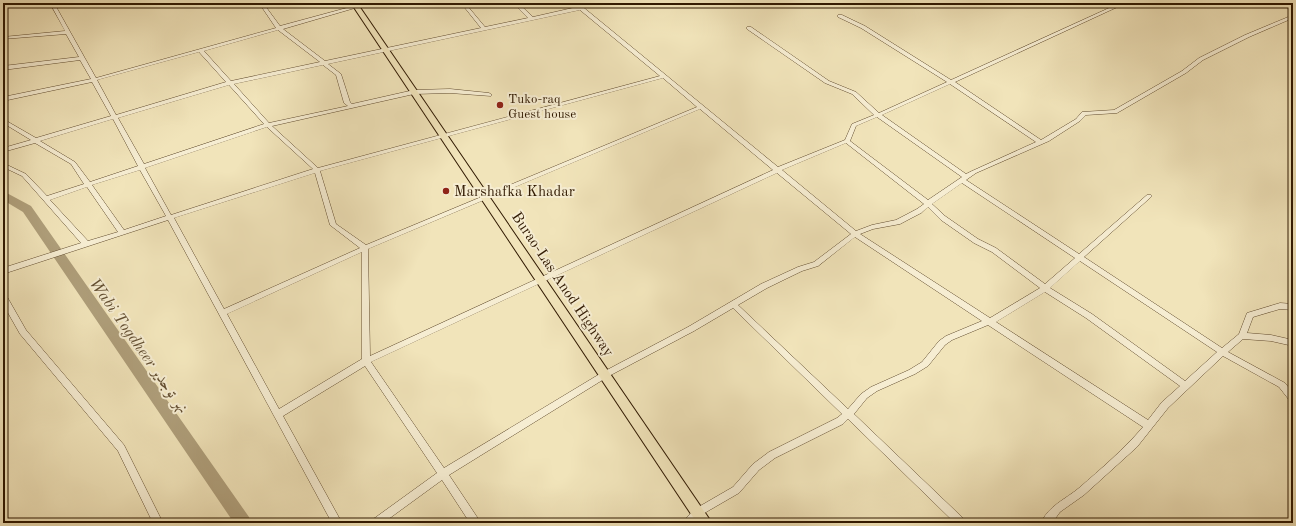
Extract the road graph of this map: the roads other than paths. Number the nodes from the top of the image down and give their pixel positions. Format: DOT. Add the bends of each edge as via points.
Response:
graph roads {
  1 [pos="52,3"];
  2 [pos="261,3"];
  3 [pos="370,3"];
  4 [pos="463,3"];
  5 [pos="516,3"];
  6 [pos="575,3"];
  7 [pos="1124,3"];
  8 [pos="355,5"];
  9 [pos="581,8"];
  10 [pos="840,16"];
  11 [pos="1293,16"];
  12 [pos="532,19"];
  13 [pos="279,28"];
  14 [pos="749,28"];
  15 [pos="484,29"];
  16 [pos="68,32"];
  17 [pos="3,38"];
  18 [pos="200,50"];
  19 [pos="386,50"];
  20 [pos="82,58"];
  21 [pos="323,63"];
  22 [pos="3,68"];
  23 [pos="664,76"];
  24 [pos="93,80"];
  25 [pos="950,82"];
  26 [pos="230,83"];
  27 [pos="414,92"];
  28 [pos="489,95"];
  29 [pos="3,99"];
  30 [pos="360,105"];
  31 [pos="701,107"];
  32 [pos="878,115"];
  33 [pos="114,117"];
  34 [pos="3,121"];
  35 [pos="268,125"];
  36 [pos="444,136"];
  37 [pos="36,140"];
  38 [pos="847,141"];
  39 [pos="1041,143"];
  40 [pos="3,150"];
  41 [pos="3,166"];
  42 [pos="141,167"];
  43 [pos="317,170"];
  44 [pos="777,170"];
  45 [pos="964,179"];
  46 [pos="88,185"];
  47 [pos="1149,196"];
  48 [pos="486,197"];
  49 [pos="45,199"];
  50 [pos="928,204"];
  51 [pos="169,217"];
  52 [pos="122,232"];
  53 [pos="855,234"];
  54 [pos="86,244"];
  55 [pos="365,248"];
  56 [pos="1080,257"];
  57 [pos="3,270"];
  58 [pos="542,280"];
  59 [pos="1045,288"];
  60 [pos="3,297"];
  61 [pos="733,304"];
  62 [pos="1293,307"];
  63 [pos="222,313"];
  64 [pos="989,322"];
  65 [pos="1242,336"];
  66 [pos="1293,343"];
  67 [pos="1222,352"];
  68 [pos="366,362"];
  69 [pos="606,374"];
  70 [pos="1185,386"];
  71 [pos="1293,399"];
  72 [pos="848,414"];
  73 [pos="277,415"];
  74 [pos="1149,426"];
  75 [pos="443,474"];
  76 [pos="698,512"];
  77 [pos="158,523"];
  78 [pos="337,523"];
  79 [pos="376,523"];
  80 [pos="476,523"];
  81 [pos="687,523"];
  82 [pos="705,523"];
  83 [pos="962,523"];
  84 [pos="1046,523"];
  1 -- 16 [label="street"];
  2 -- 13 [label="street"];
  3 -- 8 [label="street"];
  4 -- 15 [label="street"];
  5 -- 12 [label="street"];
  6 -- 9 [label="street"];
  7 -- 25 [label="street"];
  8 -- 13 [label="street"];
  8 -- 19 [label="highway, Burao-Las Anod Highway"];
  9 -- 12 [label="street"];
  9 -- 23 [label="street"];
  10 -- 25 [label="street"];
  11 -- 39 [label="street" via="1201,59 1184,72 1115,112 1084,113 1078,120"];
  12 -- 15 [label="street"];
  13 -- 18 [label="street"];
  13 -- 21 [label="street"];
  14 -- 32 [label="street" via="827,82 854,93"];
  15 -- 19 [label="street"];
  16 -- 17 [label="street"];
  16 -- 20 [label="street"];
  18 -- 24 [label="street"];
  18 -- 26 [label="street"];
  19 -- 21 [label="street"];
  19 -- 27 [label="highway, Burao-Las Anod Highway"];
  20 -- 22 [label="street"];
  20 -- 24 [label="street"];
  21 -- 26 [label="street"];
  21 -- 30 [label="street" via="338,74 347,103 351,106"];
  23 -- 31 [label="street"];
  23 -- 36 [label="street"];
  24 -- 29 [label="street"];
  24 -- 33 [label="street"];
  25 -- 32 [label="street"];
  25 -- 39 [label="street"];
  26 -- 33 [label="street"];
  26 -- 35 [label="street"];
  27 -- 28 [label="street" via="450,91"];
  27 -- 30 [label="street"];
  27 -- 36 [label="highway, Burao-Las Anod Highway"];
  30 -- 35 [label="street"];
  31 -- 44 [label="street"];
  31 -- 48 [label="street"];
  32 -- 38 [label="street" via="854,125"];
  32 -- 45 [label="street"];
  33 -- 37 [label="street"];
  33 -- 42 [label="street"];
  34 -- 37 [label="street"];
  35 -- 42 [label="street"];
  35 -- 43 [label="street"];
  36 -- 43 [label="street"];
  36 -- 48 [label="highway, Burao-Las Anod Highway"];
  37 -- 40 [label="street"];
  37 -- 46 [label="street" via="73,163"];
  38 -- 44 [label="street"];
  38 -- 50 [label="street"];
  39 -- 45 [label="street" via="1005,157"];
  41 -- 49 [label="street" via="24,175"];
  42 -- 46 [label="street"];
  42 -- 51 [label="street"];
  43 -- 51 [label="street"];
  43 -- 55 [label="street" via="333,226"];
  44 -- 53 [label="street"];
  44 -- 58 [label="street"];
  45 -- 50 [label="street"];
  45 -- 56 [label="street"];
  46 -- 49 [label="street"];
  46 -- 52 [label="street"];
  47 -- 56 [label="street"];
  48 -- 55 [label="street"];
  48 -- 58 [label="highway, Burao-Las Anod Highway"];
  49 -- 54 [label="street"];
  50 -- 53 [label="street" via="898,222 872,227"];
  50 -- 59 [label="street" via="976,241 994,250"];
  51 -- 52 [label="street"];
  51 -- 63 [label="street"];
  52 -- 54 [label="street"];
  53 -- 61 [label="street" via="816,264 764,286"];
  53 -- 64 [label="street"];
  54 -- 57 [label="street"];
  55 -- 63 [label="street"];
  55 -- 68 [label="street"];
  56 -- 59 [label="street"];
  56 -- 67 [label="street"];
  58 -- 68 [label="street"];
  58 -- 69 [label="highway, Burao-Las Anod Highway"];
  59 -- 64 [label="street"];
  59 -- 70 [label="street"];
  60 -- 77 [label="street" via="23,332 121,448"];
  61 -- 69 [label="street"];
  61 -- 72 [label="street"];
  62 -- 65 [label="street" via="1280,306 1250,315"];
  63 -- 73 [label="street"];
  64 -- 72 [label="street" via="949,338 925,364 874,389"];
  64 -- 74 [label="street"];
  65 -- 66 [label="street"];
  65 -- 67 [label="street"];
  67 -- 70 [label="street"];
  67 -- 71 [label="street" via="1282,385"];
  68 -- 73 [label="street"];
  68 -- 75 [label="street"];
  69 -- 75 [label="street"];
  69 -- 76 [label="highway, Burao-Las Anod Highway"];
  70 -- 74 [label="street" via="1165,404"];
  72 -- 76 [label="street" via="772,456 756,467 736,490"];
  72 -- 83 [label="street"];
  73 -- 78 [label="street"];
  74 -- 84 [label="street" via="1134,444 1081,492 1057,509"];
  75 -- 79 [label="street"];
  75 -- 80 [label="street"];
  76 -- 81 [label="street"];
  76 -- 82 [label="highway, Burao-Las Anod Highway"];
}
